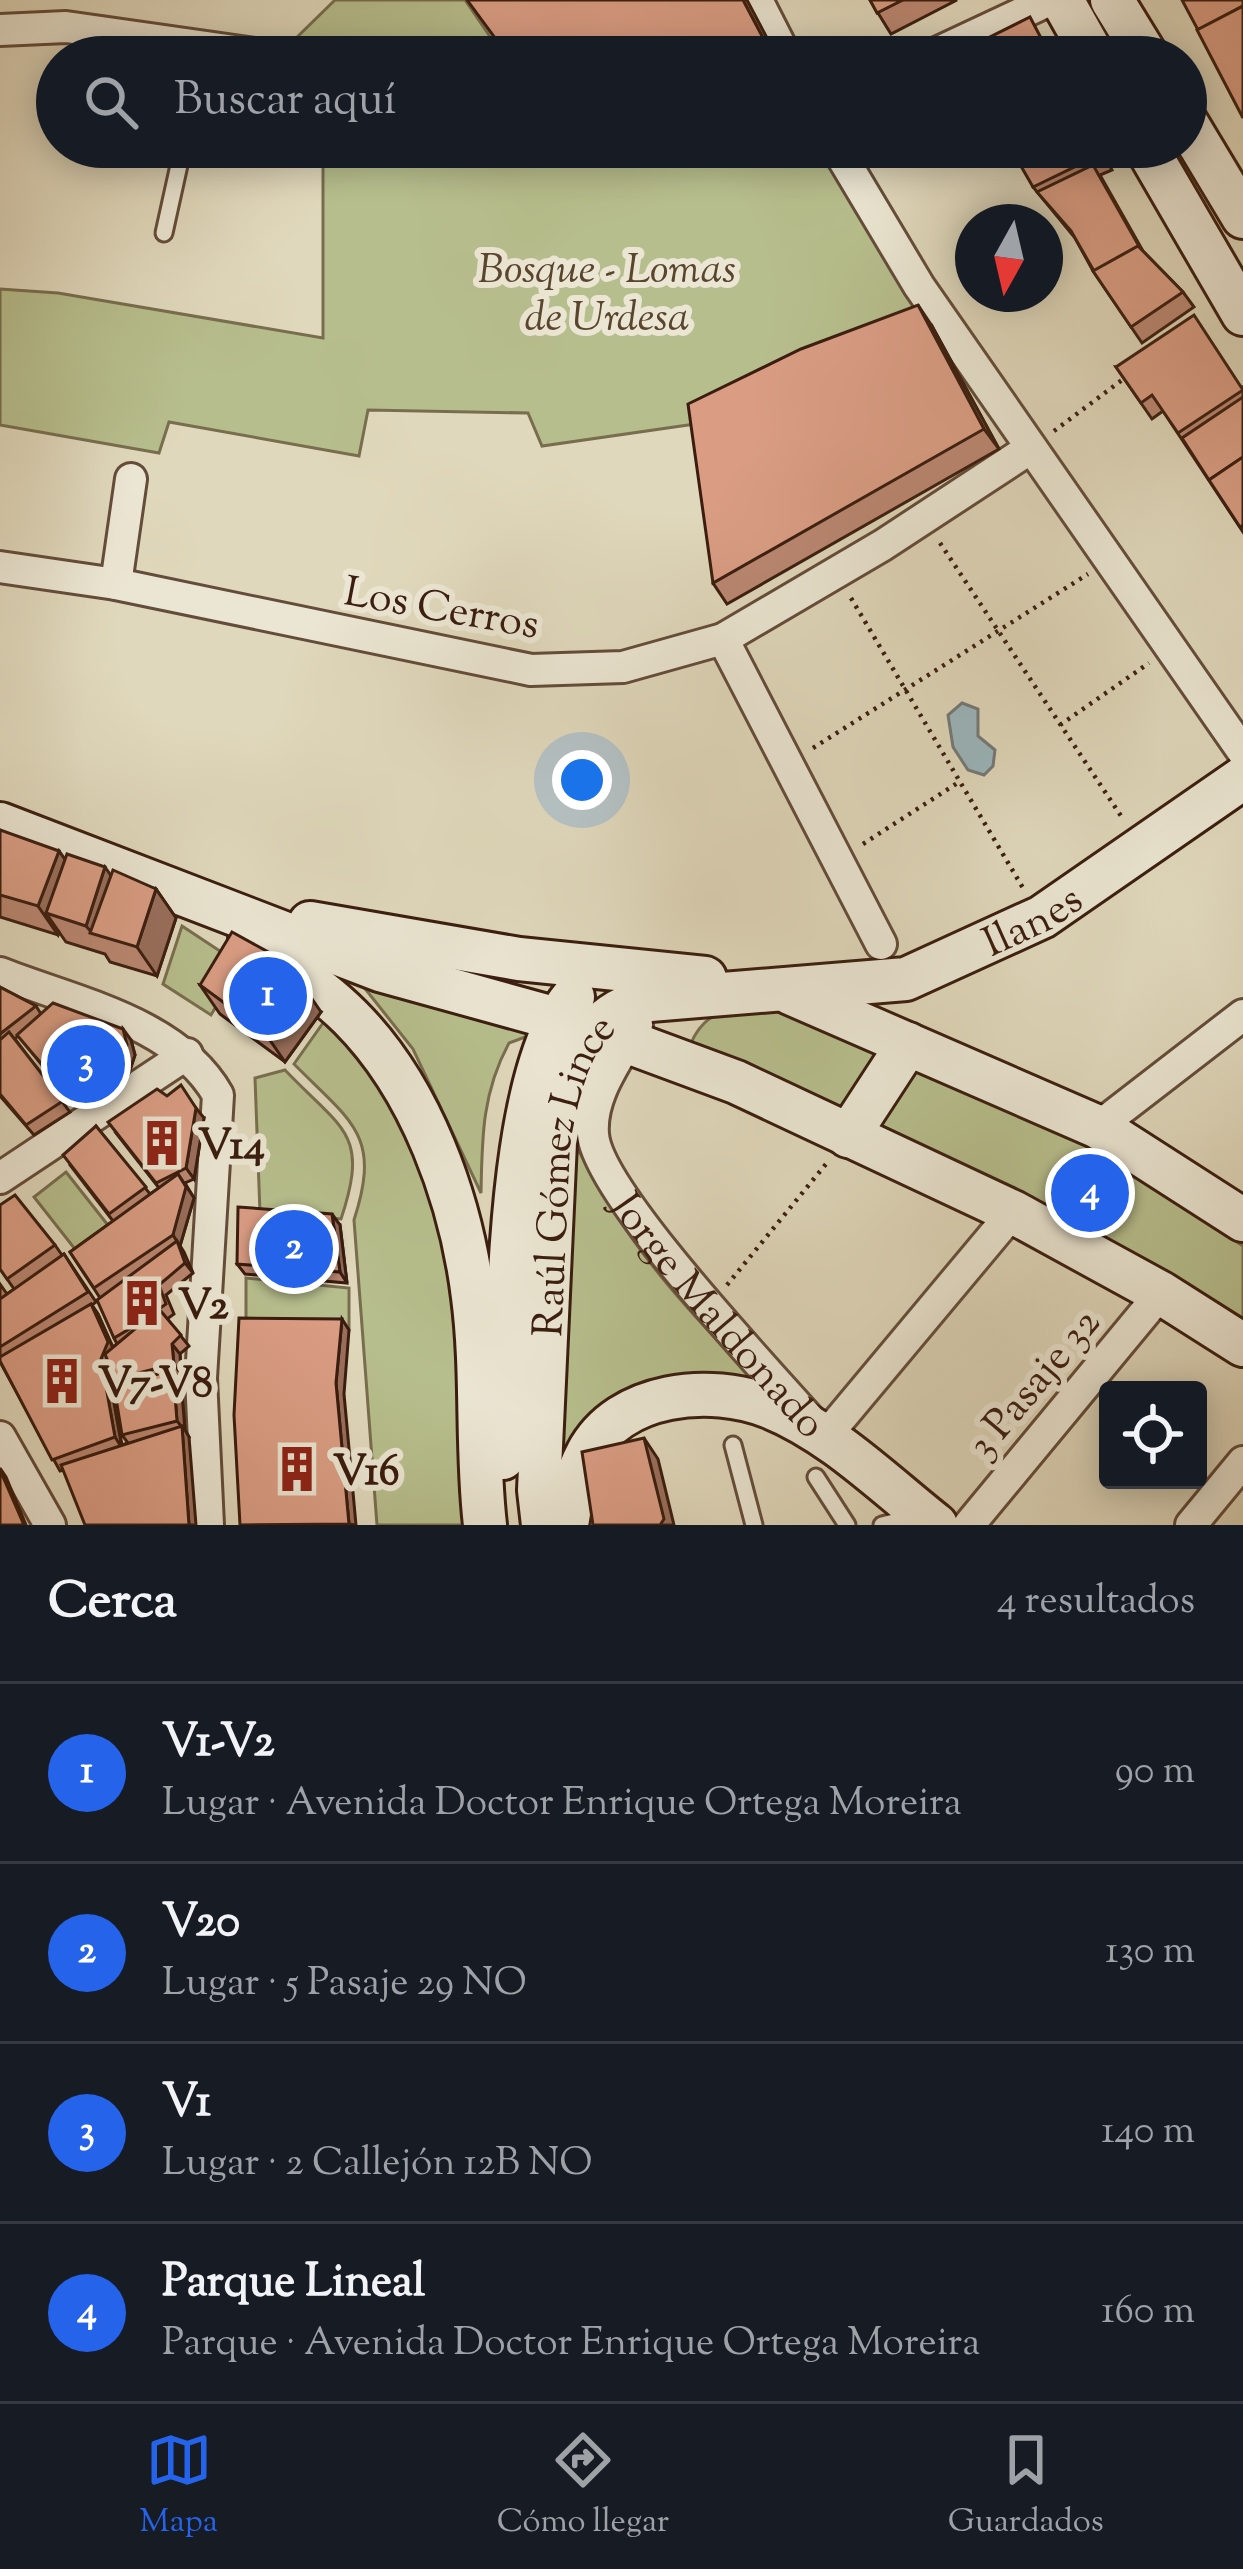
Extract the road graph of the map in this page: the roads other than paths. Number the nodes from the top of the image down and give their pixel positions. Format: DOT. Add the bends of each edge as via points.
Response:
graph roads {
  1 [pos="757,0"];
  2 [pos="1049,0"];
  3 [pos="1062,0"];
  4 [pos="1112,0"];
  5 [pos="0,30"];
  6 [pos="101,36"];
  7 [pos="775,36"];
  8 [pos="973,36"];
  9 [pos="1082,36"];
  10 [pos="1134,36"];
  11 [pos="1207,157"];
  12 [pos="178,168"];
  13 [pos="849,168"];
  14 [pos="1159,168"];
  15 [pos="1243,218"];
  16 [pos="164,232"];
  17 [pos="1239,301"];
  18 [pos="1031,448"];
  19 [pos="131,479"];
  20 [pos="0,567"];
  21 [pos="116,584"];
  22 [pos="723,639"];
  23 [pos="1243,752"];
  24 [pos="1243,778"];
  25 [pos="0,824"];
  26 [pos="214,905"];
  27 [pos="881,944"];
  28 [pos="0,973"];
  29 [pos="906,979"];
  30 [pos="644,985"];
  31 [pos="790,993"];
  32 [pos="586,1008"];
  33 [pos="1243,1015"];
  34 [pos="908,1044"];
  35 [pos="187,1054"];
  36 [pos="1098,1127"];
  37 [pos="848,1136"];
  38 [pos="0,1178"];
  39 [pos="1013,1212"];
  40 [pos="1243,1220"];
  41 [pos="1161,1293"];
  42 [pos="1243,1346"];
  43 [pos="0,1437"];
  44 [pos="733,1445"];
  45 [pos="821,1457"];
  46 [pos="1243,1462"];
  47 [pos="914,1521"];
  48 [pos="50,1525"];
  49 [pos="208,1525"];
  50 [pos="485,1525"];
  51 [pos="502,1525"];
  52 [pos="543,1525"];
  53 [pos="567,1525"];
  54 [pos="754,1525"];
  55 [pos="847,1525"];
  56 [pos="969,1525"];
  57 [pos="1191,1525"];
  1 -- 7 [label="street"];
  2 -- 8 [label="street"];
  3 -- 9 [label="main road"];
  4 -- 10 [label="main road"];
  5 -- 6 [label="street"];
  11 -- 15 [label="main road"];
  12 -- 16 [label="lane"];
  13 -- 18 [label="street"];
  14 -- 17 [label="main road"];
  18 -- 22 [label="street, Los Cerros"];
  18 -- 23 [label="street"];
  19 -- 21 [label="street"];
  20 -- 21 [label="street, Los Cerros"];
  21 -- 22 [label="street, Los Cerros" via="531,670 623,667"];
  22 -- 27 [label="street"];
  24 -- 29 [label="main road, Ilanes" via="1042,917"];
  25 -- 26 [label="main road"];
  26 -- 32 [label="main road" via="380,970"];
  26 -- 32 [label="main road" via="478,953"];
  26 -- 50 [label="main road" via="353,1020 403,1084 436,1156 473,1298"];
  28 -- 35 [label="street"];
  29 -- 31 [label="main road, Ilanes"];
  29 -- 34 [label="main road" via="891,1010"];
  30 -- 31 [label="main road, Raúl Gómez Lince"];
  30 -- 32 [label="main road"];
  30 -- 32 [label="main road, Raúl Gómez Lince" via="612,1011"];
  31 -- 34 [label="main road"];
  32 -- 37 [label="main road"];
  32 -- 45 [label="street, Jorge Maldonado" via="595,1148 620,1196 712,1304"];
  32 -- 51 [label="main road, Raúl Gómez Lince" via="532,1097 523,1152"];
  32 -- 52 [label="main road, Raúl Gómez Lince" via="555,1142"];
  33 -- 36 [label="street"];
  34 -- 36 [label="main road"];
  34 -- 37 [label="main road"];
  35 -- 38 [label="street"];
  35 -- 49 [label="street" via="218,1095 220,1115 201,1378"];
  36 -- 40 [label="main road"];
  37 -- 39 [label="main road"];
  39 -- 41 [label="main road"];
  39 -- 45 [label="street"];
  41 -- 42 [label="main road"];
  41 -- 56 [label="street, 3 Pasaje 32"];
  43 -- 48 [label="street"];
  44 -- 54 [label="lane"];
  45 -- 47 [label="main road, Jorge Maldonado"];
  45 -- 53 [label="main road" via="769,1406 724,1396 652,1403 625,1414 588,1451"];
  45 -- 55 [label="lane"];
  46 -- 57 [label="street"];
}
